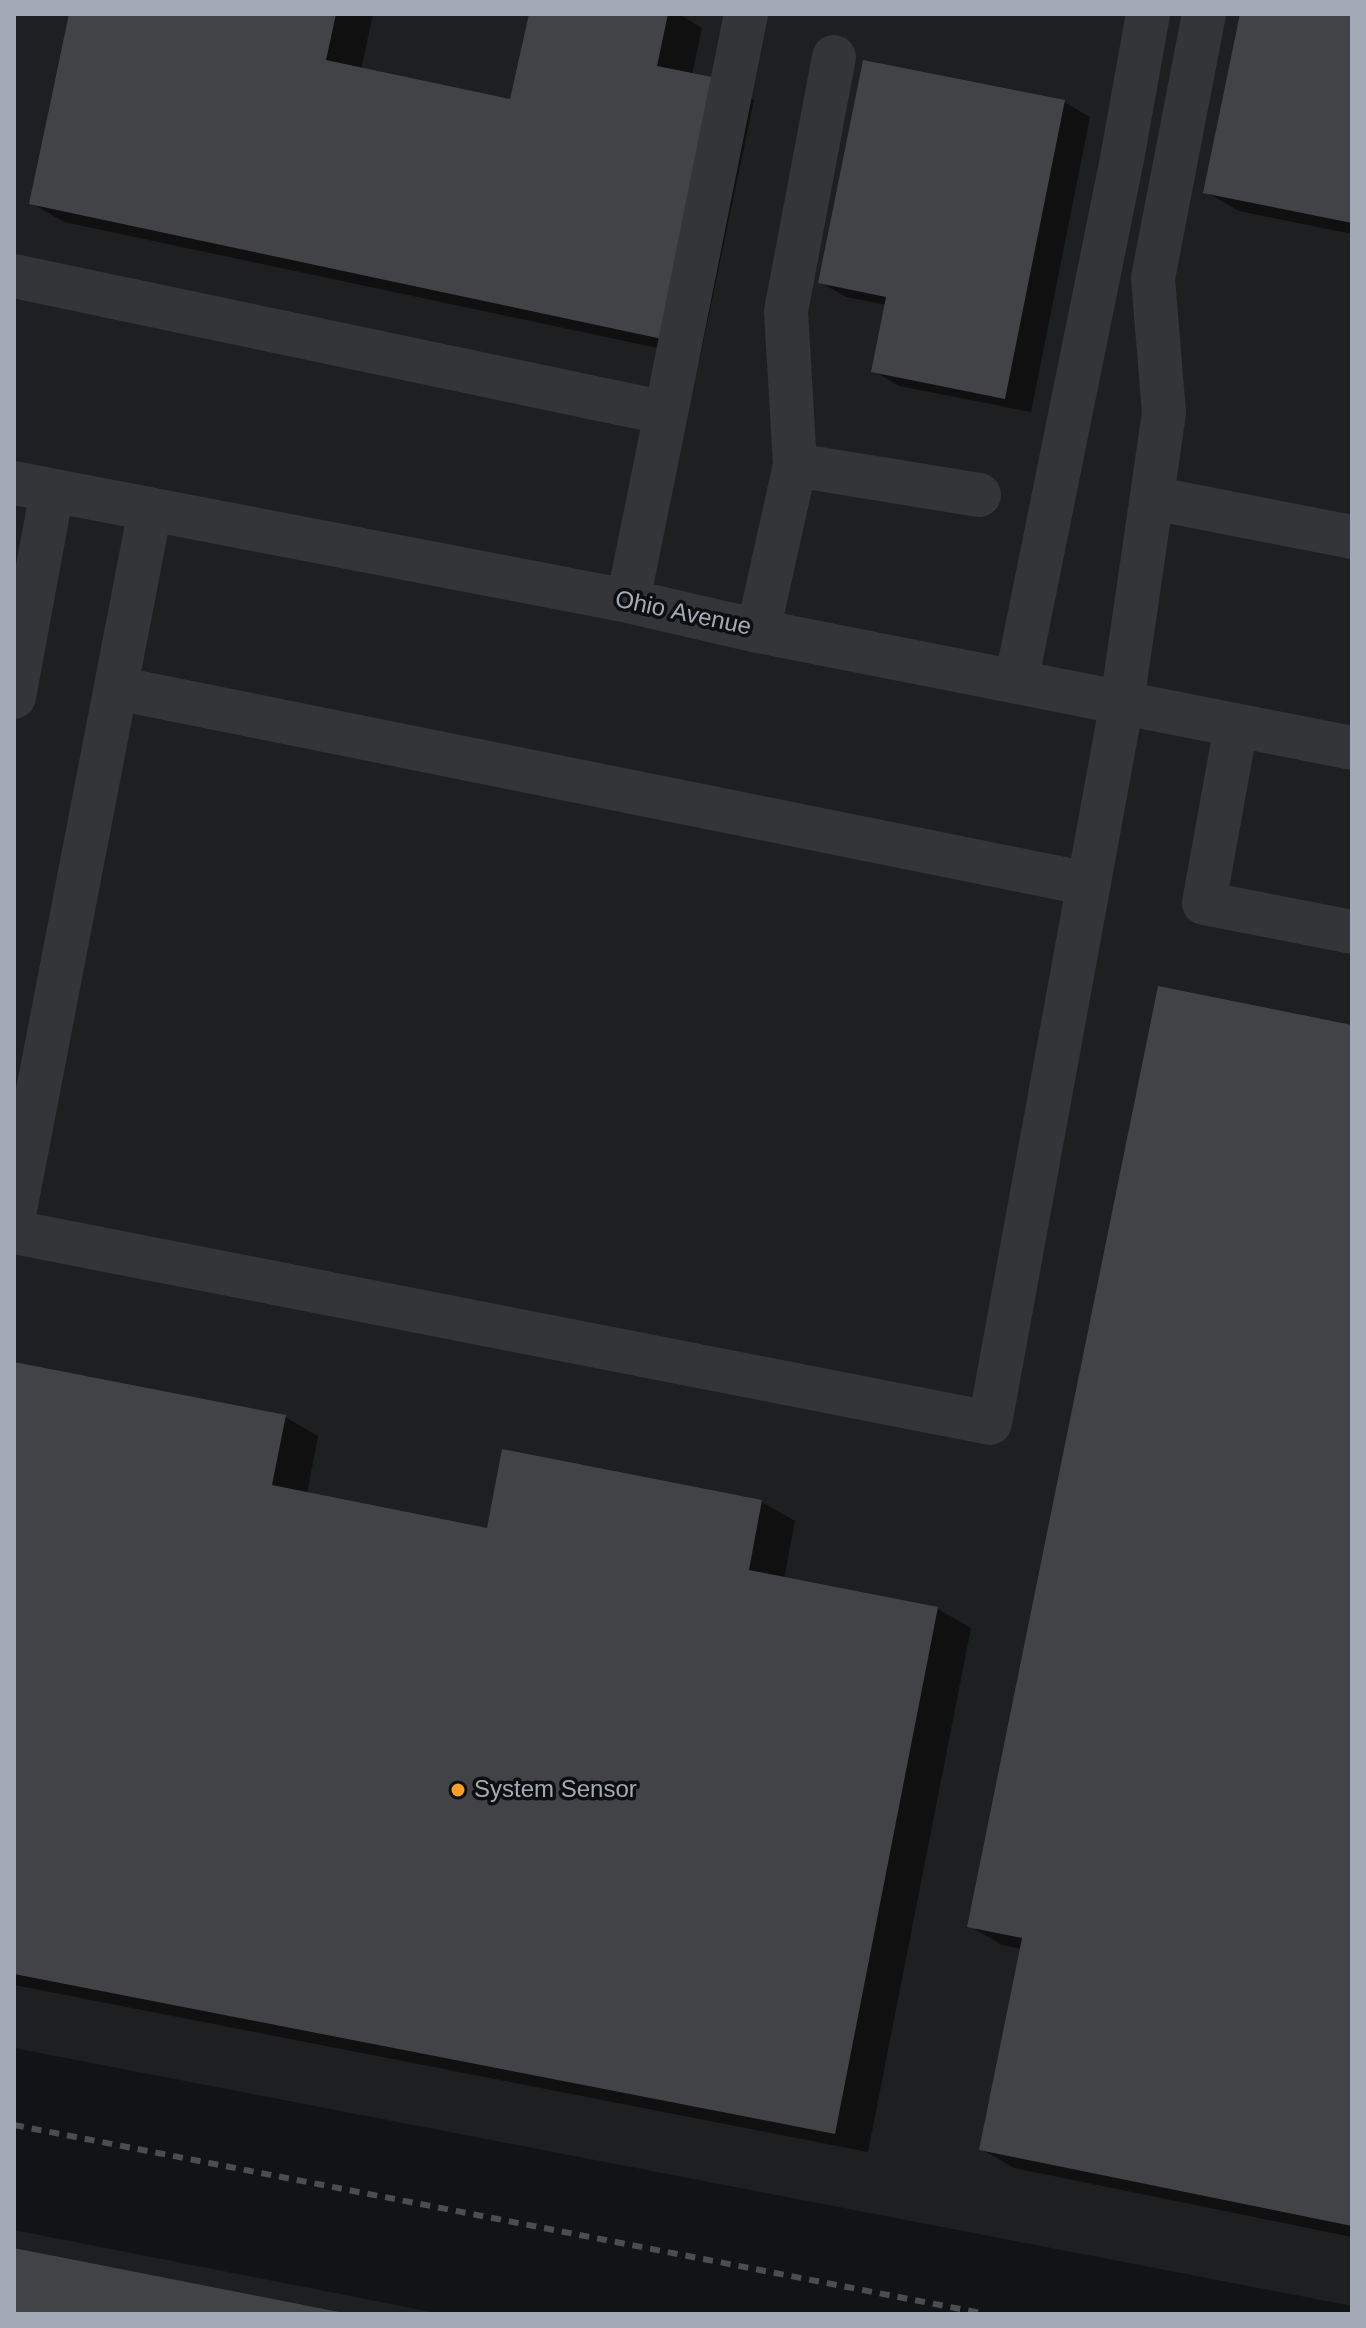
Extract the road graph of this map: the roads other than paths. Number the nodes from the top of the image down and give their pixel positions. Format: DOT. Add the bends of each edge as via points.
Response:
graph roads {
  1 [pos="746,14"];
  2 [pos="1148,14"];
  3 [pos="1204,14"];
  4 [pos="834,57"];
  5 [pos="14,276"];
  6 [pos="666,413"];
  7 [pos="795,465"];
  8 [pos="33,487"];
  9 [pos="979,495"];
  10 [pos="1152,498"];
  11 [pos="150,510"];
  12 [pos="1352,537"];
  13 [pos="628,601"];
  14 [pos="758,631"];
  15 [pos="1016,682"];
  16 [pos="116,688"];
  17 [pos="14,697"];
  18 [pos="1122,702"];
  19 [pos="1236,726"];
  20 [pos="1352,748"];
  21 [pos="1089,884"];
  22 [pos="1352,932"];
  23 [pos="14,1215"];
  24 [pos="14,1232"];
  1 -- 6 [label="street"];
  2 -- 15 [label="street"];
  3 -- 10 [label="street" via="1153,278 1164,413"];
  4 -- 7 [label="street" via="786,311"];
  5 -- 6 [label="street"];
  6 -- 13 [label="street"];
  7 -- 9 [label="street"];
  7 -- 14 [label="street"];
  8 -- 11 [label="street, Ohio Avenue"];
  8 -- 17 [label="street"];
  10 -- 12 [label="street"];
  10 -- 18 [label="street"];
  11 -- 13 [label="street, Ohio Avenue"];
  11 -- 16 [label="street"];
  13 -- 14 [label="street, Ohio Avenue"];
  14 -- 15 [label="street, Ohio Avenue"];
  15 -- 18 [label="street, Ohio Avenue"];
  16 -- 21 [label="street"];
  16 -- 23 [label="street"];
  18 -- 19 [label="street, Ohio Avenue"];
  18 -- 21 [label="street"];
  19 -- 20 [label="street, Ohio Avenue"];
  19 -- 22 [label="street" via="1204,903"];
  21 -- 24 [label="street" via="990,1423"];
}
